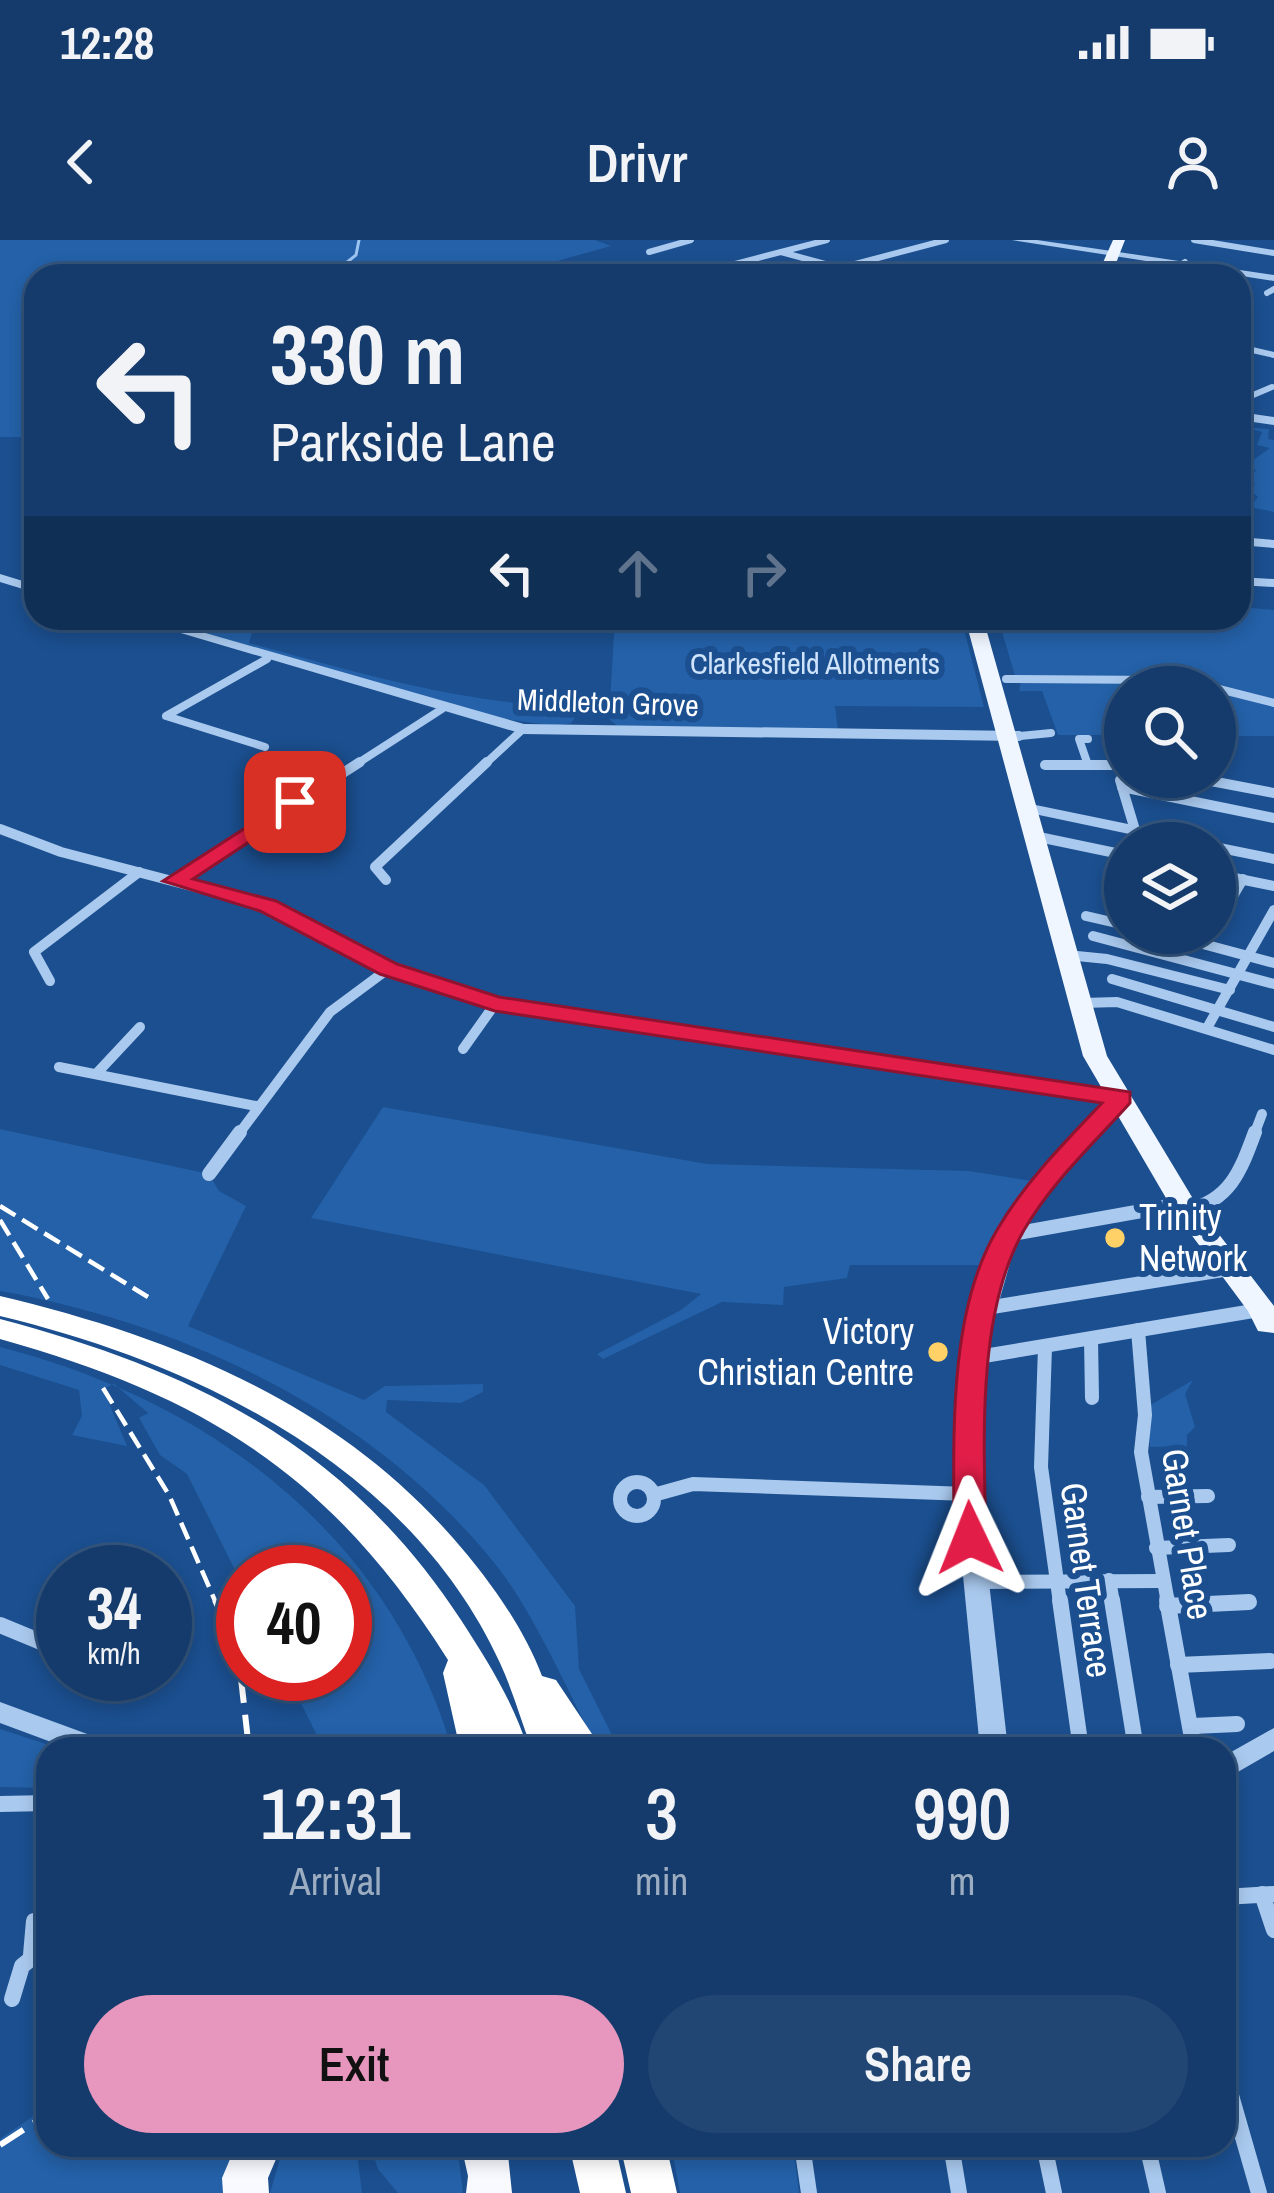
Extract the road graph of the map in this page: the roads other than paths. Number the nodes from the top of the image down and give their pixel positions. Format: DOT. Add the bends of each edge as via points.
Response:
graph roads {
  1 [pos="692,240"];
  2 [pos="826,240"];
  3 [pos="946,240"];
  4 [pos="1017,240"];
  5 [pos="1089,240"];
  6 [pos="1194,240"];
  7 [pos="1044,241"];
  8 [pos="1110,244"];
  9 [pos="650,252"];
  10 [pos="781,252"];
  11 [pos="1274,253"];
  12 [pos="1185,262"];
  13 [pos="736,264"];
  14 [pos="825,264"];
  15 [pos="855,264"];
  16 [pos="1182,264"];
  17 [pos="1194,264"];
  18 [pos="175,630"];
  19 [pos="979,630"];
  20 [pos="989,630"];
  21 [pos="990,654"];
  22 [pos="267,659"];
  23 [pos="1104,682"];
  24 [pos="1002,686"];
  25 [pos="1236,694"];
  26 [pos="1274,704"];
  27 [pos="442,709"];
  28 [pos="523,729"];
  29 [pos="1051,733"];
  30 [pos="1013,736"];
  31 [pos="1088,740"];
  32 [pos="265,748"];
  33 [pos="1030,765"];
  34 [pos="1088,765"];
  35 [pos="1104,765"];
  36 [pos="1236,785"];
  37 [pos="1274,794"];
  38 [pos="1176,798"];
  39 [pos="1033,810"];
  40 [pos="1274,818"];
  41 [pos="1104,824"];
  42 [pos="0,829"];
  43 [pos="1042,838"];
  44 [pos="1104,851"];
  45 [pos="1236,851"];
  46 [pos="1274,859"];
  47 [pos="139,872"];
  48 [pos="1236,878"];
  49 [pos="1243,879"];
  50 [pos="386,880"];
  51 [pos="175,881"];
  52 [pos="1274,886"];
  53 [pos="1236,891"];
  54 [pos="1069,906"];
  55 [pos="1274,910"];
  56 [pos="1104,918"];
  57 [pos="1088,951"];
  58 [pos="1236,951"];
  59 [pos="1252,955"];
  60 [pos="1274,963"];
  61 [pos="388,969"];
  62 [pos="1240,974"];
  63 [pos="50,981"];
  64 [pos="1274,984"];
  65 [pos="1230,990"];
  66 [pos="1103,996"];
  67 [pos="495,1004"];
  68 [pos="1218,1010"];
  69 [pos="140,1027"];
  70 [pos="1274,1027"];
  71 [pos="1207,1028"];
  72 [pos="463,1049"];
  73 [pos="1274,1051"];
  74 [pos="58,1066"];
  75 [pos="97,1073"];
  76 [pos="1121,1098"];
  77 [pos="256,1106"];
  78 [pos="1262,1114"];
  79 [pos="209,1174"];
  80 [pos="1184,1207"];
  81 [pos="1007,1235"];
  82 [pos="1222,1270"];
  83 [pos="0,1306"];
  84 [pos="986,1308"];
  85 [pos="1266,1315"];
  86 [pos="0,1329"];
  87 [pos="1138,1330"];
  88 [pos="1091,1339"];
  89 [pos="1045,1347"];
  90 [pos="972,1358"];
  91 [pos="1092,1398"];
  92 [pos="967,1493"];
  93 [pos="657,1494"];
  94 [pos="1208,1496"];
  95 [pos="1148,1497"];
  96 [pos="1229,1545"];
  97 [pos="1156,1548"];
  98 [pos="1109,1580"];
  99 [pos="1162,1581"];
  100 [pos="972,1582"];
  101 [pos="1056,1583"];
  102 [pos="481,1602"];
  103 [pos="1249,1602"];
  104 [pos="1167,1606"];
  105 [pos="0,1625"];
  106 [pos="454,1638"];
  107 [pos="36,1640"];
  108 [pos="1270,1660"];
  109 [pos="1178,1665"];
  110 [pos="0,1712"];
  111 [pos="1238,1724"];
  112 [pos="1193,1726"];
  113 [pos="67,1737"];
  114 [pos="476,1737"];
  115 [pos="503,1737"];
  116 [pos="546,1737"];
  117 [pos="575,1737"];
  118 [pos="992,1737"];
  119 [pos="1079,1737"];
  120 [pos="1134,1737"];
  121 [pos="1194,1737"];
  122 [pos="1274,1738"];
  123 [pos="1236,1762"];
  124 [pos="36,1803"];
  125 [pos="0,1804"];
  126 [pos="1268,1894"];
  127 [pos="1236,1896"];
  128 [pos="34,1921"];
  129 [pos="1274,1930"];
  130 [pos="36,1931"];
  131 [pos="36,1957"];
  132 [pos="12,1999"];
  133 [pos="1236,2114"];
  134 [pos="254,2157"];
  135 [pos="646,2157"];
  136 [pos="804,2157"];
  137 [pos="953,2157"];
  138 [pos="1046,2157"];
  139 [pos="1150,2157"];
  140 [pos="246,2193"];
  141 [pos="654,2193"];
  142 [pos="809,2193"];
  143 [pos="959,2193"];
  144 [pos="1054,2193"];
  145 [pos="1158,2193"];
  146 [pos="1258,2193"];
  1 -- 9 [label="street"];
  2 -- 10 [label="street"];
  3 -- 15 [label="street"];
  4 -- 7 [label="street"];
  5 -- 7 [label="street"];
  6 -- 11 [label="street"];
  7 -- 8 [label="street"];
  8 -- 12 [label="street"];
  10 -- 13 [label="street"];
  10 -- 14 [label="street"];
  12 -- 16 [label="street"];
  12 -- 17 [label="street"];
  18 -- 22 [label="street, Middleton Grove"];
  19 -- 21 [label="main road"];
  20 -- 21 [label="main road"];
  21 -- 24 [label="main road"];
  22 -- 27 [label="street, Middleton Grove"];
  22 -- 32 [label="street" via="166,716"];
  23 -- 24 [label="street"];
  24 -- 30 [label="main road"];
  25 -- 26 [label="street"];
  27 -- 28 [label="street, Middleton Grove"];
  27 -- 51 [label="street"];
  28 -- 30 [label="street, Middleton Grove"];
  28 -- 50 [label="street" via="375,867"];
  29 -- 30 [label="street"];
  30 -- 33 [label="main road"];
  31 -- 34 [label="street" via="1079,739"];
  33 -- 34 [label="street"];
  33 -- 39 [label="main road"];
  34 -- 35 [label="street"];
  36 -- 37 [label="street"];
  38 -- 40 [label="street"];
  39 -- 41 [label="street"];
  39 -- 43 [label="main road"];
  42 -- 47 [label="street"];
  43 -- 44 [label="street"];
  43 -- 54 [label="main road"];
  45 -- 46 [label="street"];
  47 -- 51 [label="street"];
  47 -- 63 [label="street" via="34,952"];
  48 -- 49 [label="street"];
  49 -- 52 [label="street"];
  49 -- 53 [label="street"];
  51 -- 61 [label="street" via="268,906"];
  54 -- 56 [label="street"];
  54 -- 57 [label="main road"];
  55 -- 59 [label="street"];
  57 -- 62 [label="street"];
  57 -- 65 [label="street"];
  57 -- 66 [label="main road"];
  58 -- 59 [label="street"];
  59 -- 60 [label="street"];
  59 -- 62 [label="street"];
  61 -- 67 [label="street"];
  61 -- 77 [label="street" via="330,1012"];
  62 -- 64 [label="street"];
  62 -- 65 [label="street"];
  65 -- 68 [label="street"];
  66 -- 68 [label="street"];
  66 -- 71 [label="street"];
  66 -- 76 [label="main road" via="1095,1056"];
  67 -- 72 [label="street"];
  67 -- 76 [label="street"];
  68 -- 70 [label="street" via="1262,1017"];
  68 -- 71 [label="street"];
  69 -- 75 [label="street"];
  71 -- 73 [label="street"];
  74 -- 75 [label="street"];
  75 -- 77 [label="street"];
  76 -- 80 [label="main road"];
  76 -- 81 [label="street" via="1039,1187"];
  77 -- 79 [label="street"];
  78 -- 80 [label="street" via="1225,1198 1209,1208"];
  80 -- 81 [label="street"];
  80 -- 82 [label="main road"];
  80 -- 85 [label="main road"];
  81 -- 84 [label="street"];
  82 -- 84 [label="street"];
  82 -- 85 [label="main road"];
  83 -- 102 [label="highway" via="146,1343 277,1406 398,1499"];
  84 -- 90 [label="street"];
  85 -- 87 [label="street"];
  86 -- 106 [label="highway" via="138,1370 297,1456 388,1543"];
  87 -- 88 [label="street"];
  87 -- 95 [label="street, Garnet Place"];
  88 -- 89 [label="street"];
  88 -- 91 [label="street"];
  89 -- 90 [label="street"];
  89 -- 101 [label="street, Garnet Terrace" via="1041,1467"];
  90 -- 92 [label="street"];
  92 -- 93 [label="street" via="693,1484"];
  92 -- 100 [label="street"];
  94 -- 95 [label="street"];
  95 -- 97 [label="street, Garnet Place"];
  96 -- 97 [label="street"];
  97 -- 99 [label="street, Garnet Place"];
  98 -- 99 [label="street"];
  98 -- 101 [label="street"];
  98 -- 120 [label="street"];
  99 -- 104 [label="street, Garnet Place"];
  100 -- 101 [label="street"];
  100 -- 118 [label="street"];
  101 -- 119 [label="street, Garnet Terrace"];
  102 -- 116 [label="highway"];
  102 -- 117 [label="highway"];
  103 -- 104 [label="street"];
  104 -- 109 [label="street, Garnet Place"];
  105 -- 107 [label="street"];
  106 -- 114 [label="highway"];
  106 -- 115 [label="highway"];
  108 -- 109 [label="street"];
  109 -- 112 [label="street, Garnet Place"];
  110 -- 113 [label="street"];
  111 -- 112 [label="street"];
  112 -- 121 [label="street, Garnet Place"];
  122 -- 123 [label="street"];
  124 -- 125 [label="street"];
  126 -- 127 [label="street"];
  126 -- 129 [label="street"];
  128 -- 130 [label="street"];
  131 -- 132 [label="street"];
  133 -- 146 [label="street"];
  134 -- 140 [label="highway"];
  135 -- 141 [label="highway"];
  136 -- 142 [label="street"];
  137 -- 143 [label="street"];
  138 -- 144 [label="street"];
  139 -- 145 [label="street"];
}
